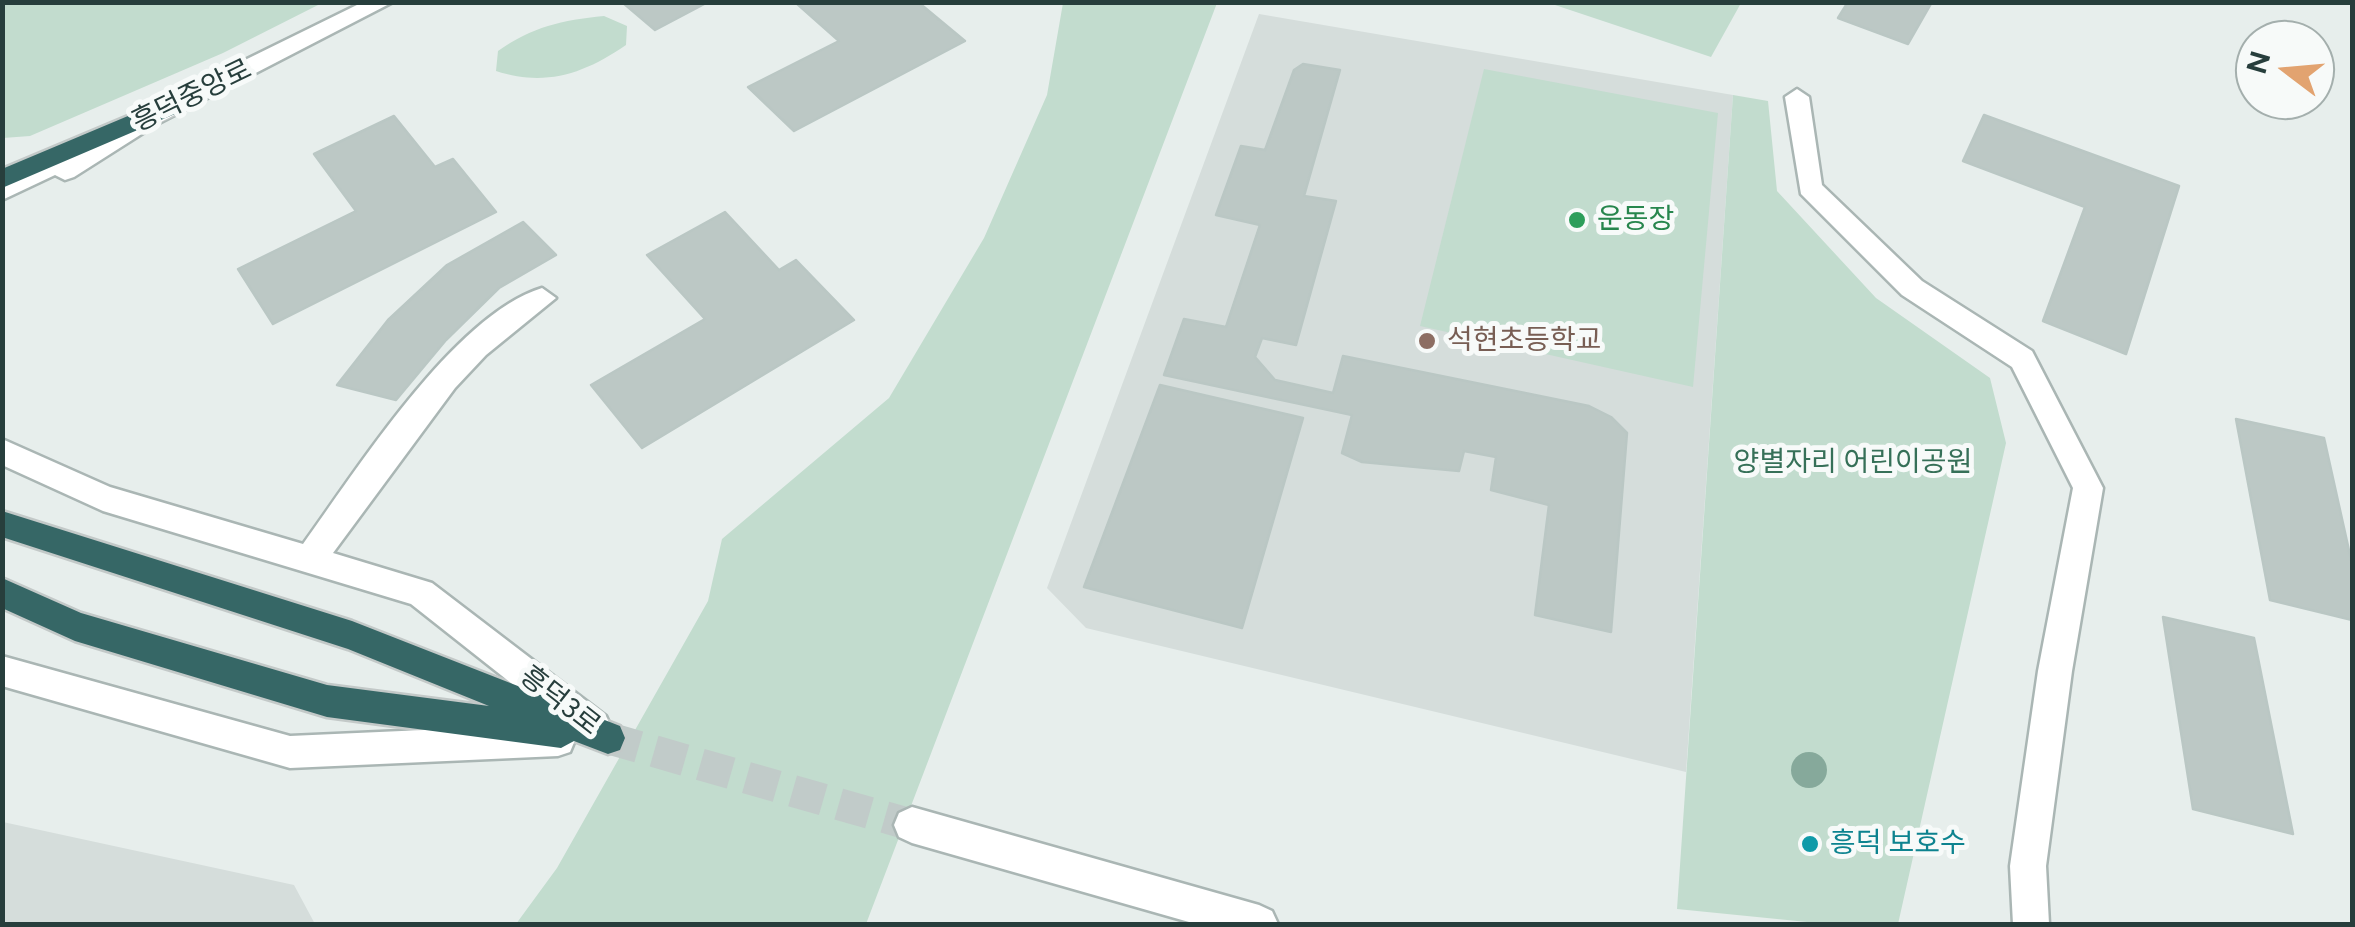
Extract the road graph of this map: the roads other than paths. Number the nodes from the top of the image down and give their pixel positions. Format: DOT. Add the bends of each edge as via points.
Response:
graph roads {
  1 [pos="382,2"];
  2 [pos="1797,97"];
  3 [pos="166,108"];
  4 [pos="2,179"];
  5 [pos="2,191"];
  6 [pos="2,209"];
  7 [pos="542,298"];
  8 [pos="2,451"];
  9 [pos="2,524"];
  10 [pos="310,560"];
  11 [pos="2,592"];
  12 [pos="2,671"];
  13 [pos="608,738"];
  14 [pos="912,825"];
  15 [pos="1259,924"];
  16 [pos="2031,924"];
  1 -- 3 [label="street, 흥덕중앙로"];
  2 -- 16 [label="street" via="1810,188 1912,288 2022,359 2088,488 2054,670 2028,866"];
  3 -- 4 [label="highway"];
  3 -- 5 [label="street, 흥덕중앙로"];
  3 -- 6 [label="street"];
  7 -- 10 [label="street" via="506,317 410,422"];
  8 -- 10 [label="street, 흥덕3로" via="103,498"];
  9 -- 13 [label="highway" via="352,636"];
  10 -- 13 [label="street, 흥덕3로" via="421,593"];
  11 -- 13 [label="highway" via="75,626 326,701"];
  12 -- 13 [label="street, 흥덕3로" via="290,752"];
  14 -- 15 [label="street"];
}
